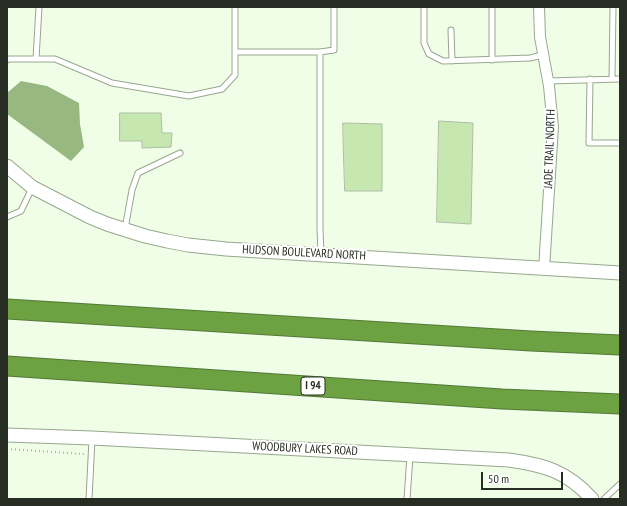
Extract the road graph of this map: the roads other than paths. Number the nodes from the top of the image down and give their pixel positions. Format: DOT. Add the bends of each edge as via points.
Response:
graph roads {
  1 [pos="39,7"];
  2 [pos="235,7"];
  3 [pos="334,7"];
  4 [pos="424,7"];
  5 [pos="492,7"];
  6 [pos="539,7"];
  7 [pos="613,7"];
  8 [pos="451,30"];
  9 [pos="235,52"];
  10 [pos="320,52"];
  11 [pos="543,55"];
  12 [pos="36,59"];
  13 [pos="7,60"];
  14 [pos="492,60"];
  15 [pos="452,61"];
  16 [pos="590,79"];
  17 [pos="612,79"];
  18 [pos="620,79"];
  19 [pos="548,81"];
  20 [pos="620,143"];
  21 [pos="180,153"];
  22 [pos="7,166"];
  23 [pos="32,187"];
  24 [pos="7,217"];
  25 [pos="125,230"];
  26 [pos="321,254"];
  27 [pos="544,269"];
  28 [pos="620,273"];
  29 [pos="7,300"];
  30 [pos="7,309"];
  31 [pos="94,314"];
  32 [pos="620,345"];
  33 [pos="7,366"];
  34 [pos="620,404"];
  35 [pos="7,435"];
  36 [pos="92,438"];
  37 [pos="410,455"];
  38 [pos="620,484"];
  39 [pos="89,499"];
  40 [pos="408,499"];
  41 [pos="592,499"];
  42 [pos="604,499"];
  1 -- 12 [label="lane"];
  2 -- 9 [label="lane"];
  3 -- 10 [label="lane" via="334,50"];
  4 -- 15 [label="lane" via="424,43 428,54 443,61"];
  5 -- 14 [label="lane"];
  6 -- 11 [label="street, JADE TRAIL NORTH"];
  7 -- 17 [label="lane"];
  8 -- 15 [label="lane"];
  9 -- 10 [label="lane"];
  9 -- 12 [label="lane" via="235,75 222,89 189,96 112,83 55,59"];
  10 -- 26 [label="lane"];
  11 -- 14 [label="lane"];
  11 -- 19 [label="street, JADE TRAIL NORTH"];
  12 -- 13 [label="lane"];
  14 -- 15 [label="lane"];
  16 -- 17 [label="lane"];
  16 -- 19 [label="lane"];
  16 -- 20 [label="lane" via="589,143"];
  17 -- 18 [label="lane"];
  19 -- 27 [label="street, JADE TRAIL NORTH" via="552,137"];
  21 -- 25 [label="lane" via="138,173 132,190"];
  22 -- 23 [label="street, HUDSON BOULEVARD NORTH"];
  23 -- 24 [label="lane" via="21,211"];
  23 -- 25 [label="street, HUDSON BOULEVARD NORTH" via="90,217"];
  25 -- 26 [label="street, HUDSON BOULEVARD NORTH" via="188,245"];
  26 -- 27 [label="street, HUDSON BOULEVARD NORTH"];
  27 -- 28 [label="street, HUDSON BOULEVARD NORTH"];
  29 -- 31 [label="highway"];
  30 -- 31 [label="highway"];
  31 -- 32 [label="highway"];
  33 -- 34 [label="highway, I 94" via="487,398"];
  35 -- 36 [label="street, WOODBURY LAKES ROAD"];
  36 -- 37 [label="street, WOODBURY LAKES ROAD"];
  36 -- 39 [label="lane"];
  37 -- 40 [label="lane"];
  37 -- 41 [label="street, WOODBURY LAKES ROAD" via="509,460 550,468 566,477"];
  38 -- 42 [label="lane"];
}
